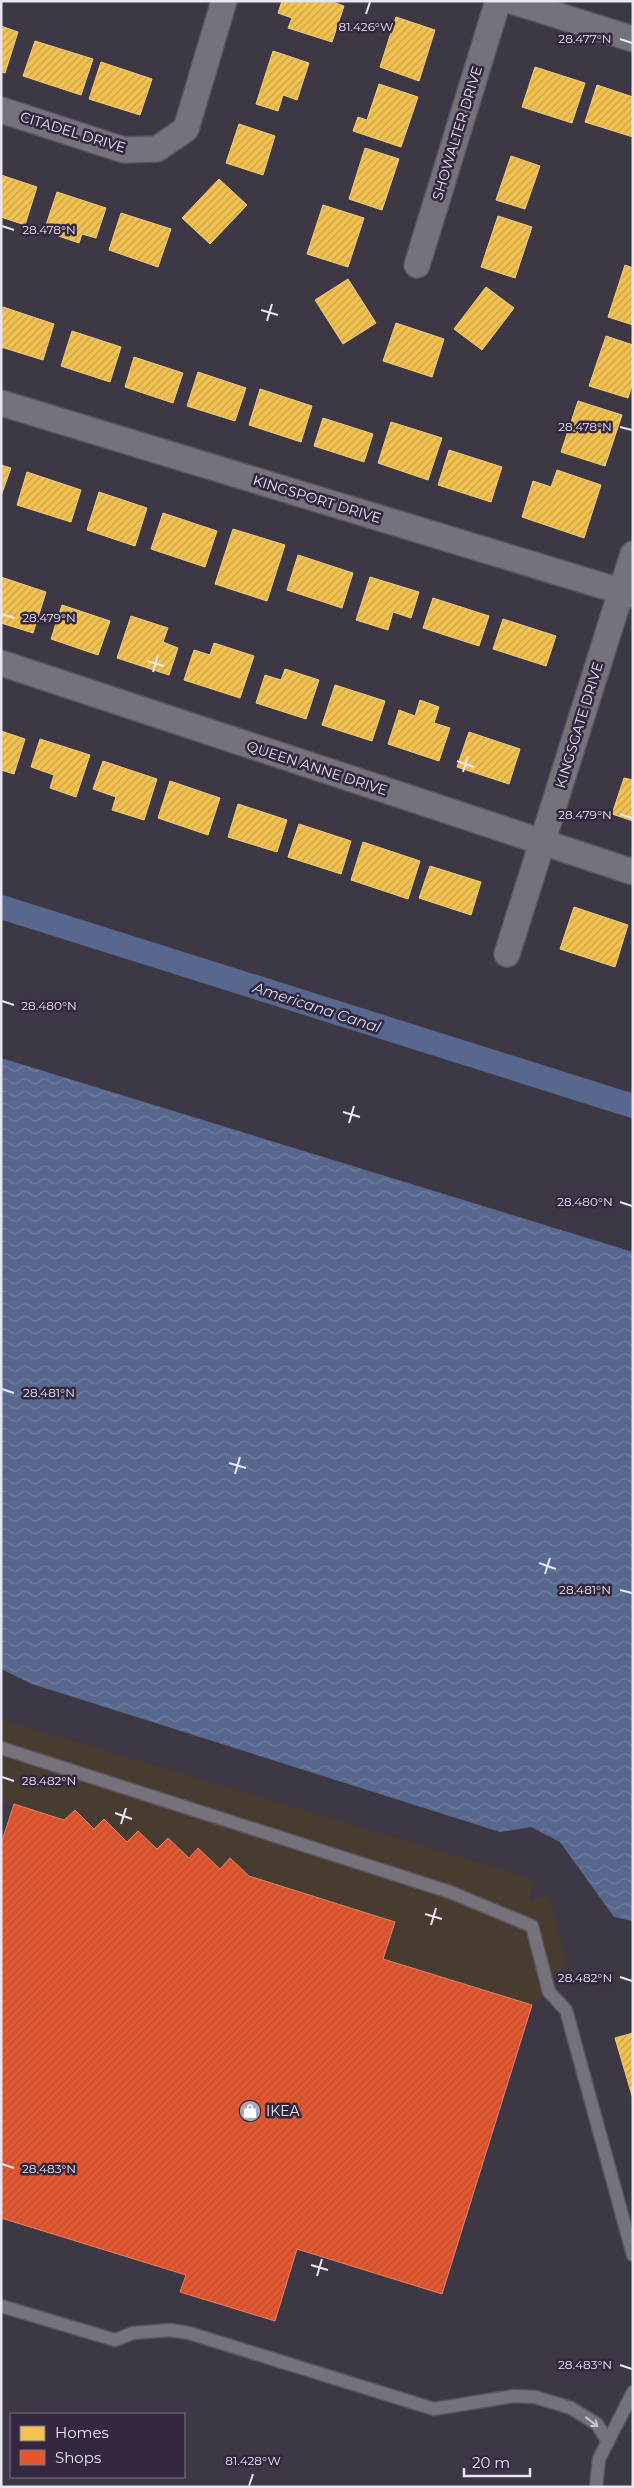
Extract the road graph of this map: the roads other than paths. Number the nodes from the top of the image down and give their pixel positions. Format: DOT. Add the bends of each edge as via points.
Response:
graph roads {
  1 [pos="224,1"];
  2 [pos="498,1"];
  3 [pos="512,1"];
  4 [pos="633,39"];
  5 [pos="1,110"];
  6 [pos="417,265"];
  7 [pos="1,403"];
  8 [pos="633,554"];
  9 [pos="627,594"];
  10 [pos="1,663"];
  11 [pos="542,844"];
  12 [pos="633,872"];
  13 [pos="507,954"];
  14 [pos="1,1748"];
  15 [pos="633,2255"];
  16 [pos="1,2306"];
  17 [pos="633,2392"];
  18 [pos="608,2442"];
  19 [pos="596,2487"];
  1 -- 5 [label="street, CITADEL DRIVE" via="186,129 157,149 124,150"];
  2 -- 6 [label="street, SHOWALTER DRIVE"];
  3 -- 4 [label="street"];
  7 -- 9 [label="street, KINGSPORT DRIVE"];
  8 -- 9 [label="street, KINGSGATE DRIVE"];
  9 -- 11 [label="street, KINGSGATE DRIVE"];
  10 -- 11 [label="street, QUEEN ANNE DRIVE"];
  11 -- 12 [label="street, QUEEN ANNE DRIVE"];
  11 -- 13 [label="street, KINGSGATE DRIVE"];
  14 -- 15 [label="lane" via="450,1892 532,1926 549,1992 566,2010"];
  16 -- 18 [label="lane, one-way" via="114,2340 133,2332 170,2330 189,2333 434,2409 514,2396 535,2397 571,2408 597,2424"];
  17 -- 18 [label="lane"];
  18 -- 19 [label="lane" via="599,2460"];
}
